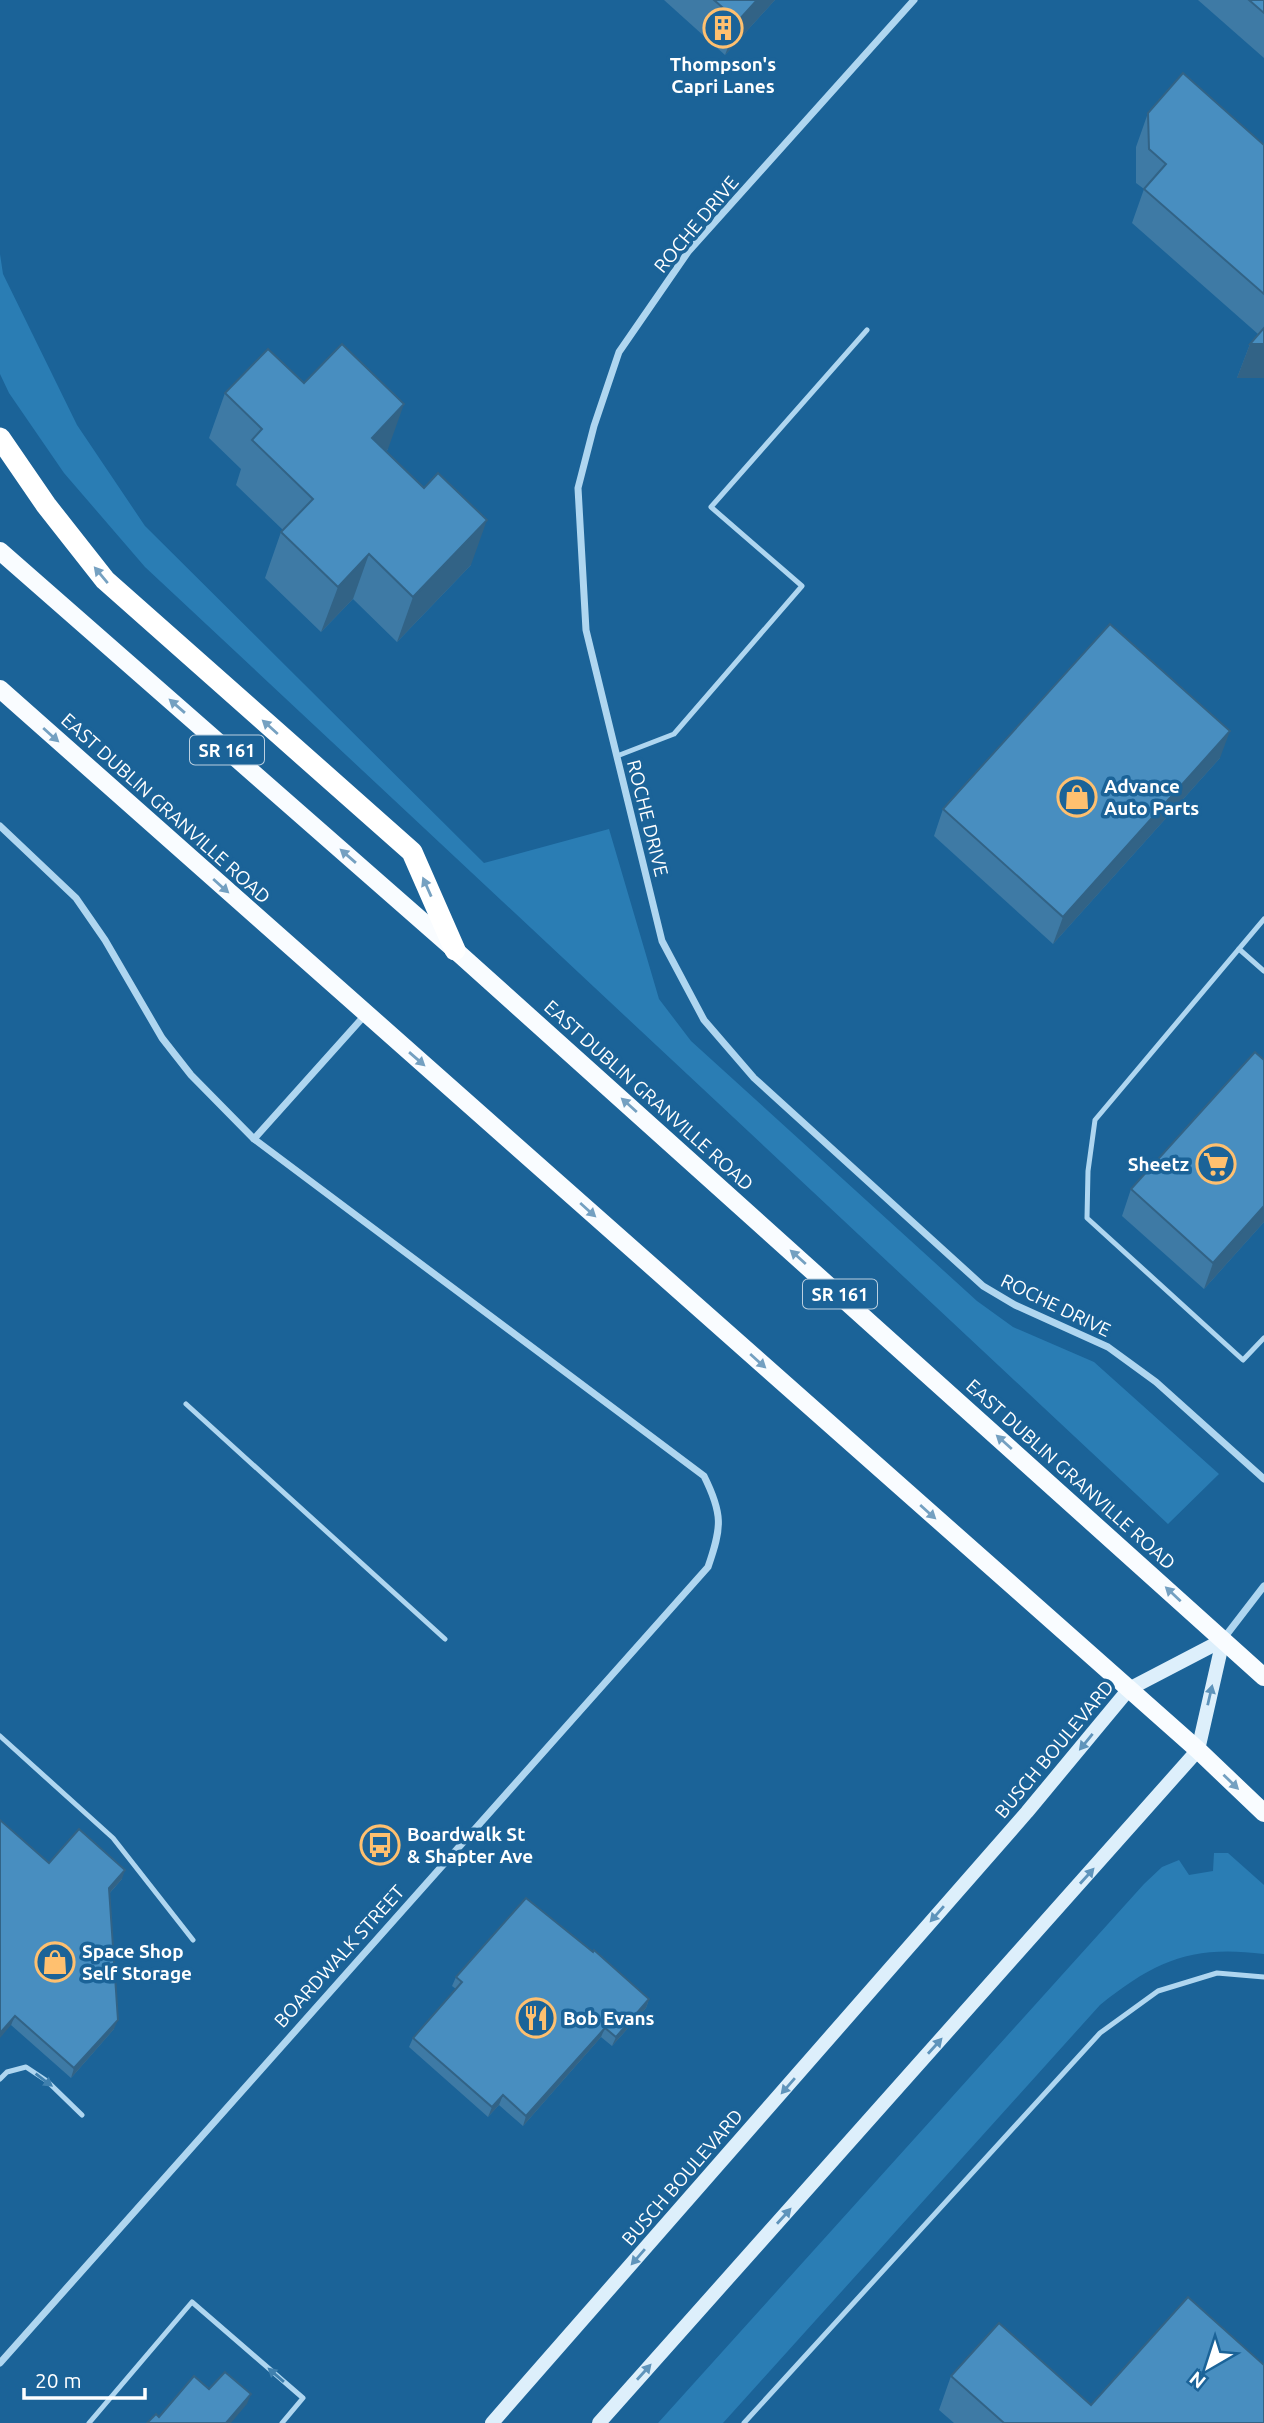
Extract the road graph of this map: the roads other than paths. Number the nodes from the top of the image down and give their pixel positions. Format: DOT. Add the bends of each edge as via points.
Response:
graph roads {
  1 [pos="914,0"];
  2 [pos="867,330"];
  3 [pos="0,438"];
  4 [pos="0,551"];
  5 [pos="0,690"];
  6 [pos="617,756"];
  7 [pos="0,826"];
  8 [pos="1264,919"];
  9 [pos="1239,949"];
  10 [pos="455,950"];
  11 [pos="1264,971"];
  12 [pos="366,1014"];
  13 [pos="254,1139"];
  14 [pos="1264,1338"];
  15 [pos="186,1404"];
  16 [pos="1264,1479"];
  17 [pos="1264,1586"];
  18 [pos="444,1640"];
  19 [pos="1223,1640"];
  20 [pos="1264,1677"];
  21 [pos="1129,1689"];
  22 [pos="0,1736"];
  23 [pos="1198,1750"];
  24 [pos="1264,1813"];
  25 [pos="193,1940"];
  26 [pos="1264,1977"];
  27 [pos="0,2079"];
  28 [pos="82,2115"];
  29 [pos="0,2363"];
  30 [pos="89,2423"];
  31 [pos="282,2423"];
  32 [pos="492,2423"];
  33 [pos="599,2423"];
  34 [pos="744,2423"];
  1 -- 6 [label="street, ROCHE DRIVE" via="688,253 619,352 578,488 586,630"];
  2 -- 6 [label="lane" via="710,507 802,586 674,734"];
  10 -- 3 [label="highway, one-way" via="412,852 105,580"];
  10 -- 4 [label="main road, EAST DUBLIN GRANVILLE ROAD / SR 161, one-way"];
  5 -- 12 [label="main road, EAST DUBLIN GRANVILLE ROAD, one-way"];
  6 -- 16 [label="street, ROCHE DRIVE" via="662,941 704,1020 754,1078 983,1286 1108,1346 1156,1382"];
  7 -- 13 [label="street" via="76,898 162,1038"];
  8 -- 9 [label="lane"];
  9 -- 11 [label="lane"];
  9 -- 14 [label="lane" via="1095,1120 1087,1218 1243,1360"];
  19 -- 10 [label="main road, EAST DUBLIN GRANVILLE ROAD / SR 161, one-way"];
  12 -- 13 [label="street"];
  12 -- 21 [label="main road, EAST DUBLIN GRANVILLE ROAD, one-way"];
  13 -- 29 [label="street, BOARDWALK STREET" via="704,1476 716,1500 720,1533 708,1567"];
  15 -- 18 [label="lane"];
  17 -- 19 [label="street"];
  19 -- 20 [label="main road, EAST DUBLIN GRANVILLE ROAD / SR 161"];
  19 -- 21 [label="main road, BUSCH BOULEVARD"];
  23 -- 19 [label="main road, one-way"];
  21 -- 23 [label="main road, EAST DUBLIN GRANVILLE ROAD"];
  21 -- 32 [label="main road, BUSCH BOULEVARD, one-way"];
  22 -- 25 [label="lane" via="113,1839"];
  23 -- 24 [label="main road, EAST DUBLIN GRANVILLE ROAD, one-way"];
  33 -- 23 [label="main road, one-way"];
  26 -- 34 [label="lane" via="1217,1973 1158,1991 1100,2033"];
  27 -- 28 [label="lane, one-way" via="6,2072 26,2067"];
  31 -- 30 [label="lane, one-way" via="303,2398 192,2302"];
}
